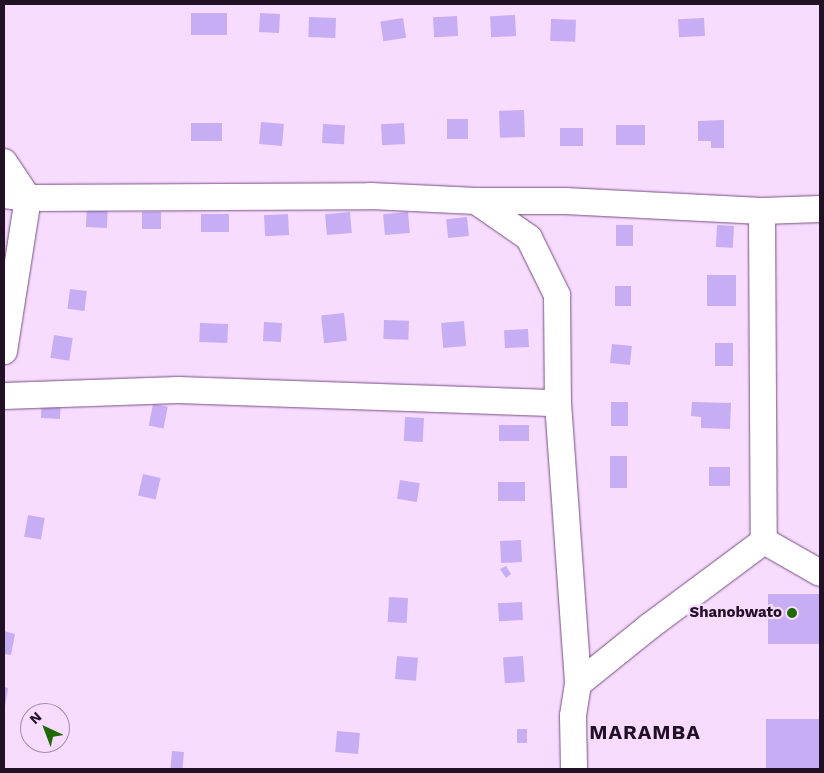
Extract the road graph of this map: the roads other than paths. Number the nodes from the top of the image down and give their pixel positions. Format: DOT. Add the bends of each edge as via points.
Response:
graph roads {
  1 [pos="4,162"];
  2 [pos="16,196"];
  3 [pos="476,201"];
  4 [pos="820,209"];
  5 [pos="762,211"];
  6 [pos="4,351"];
  7 [pos="4,396"];
  8 [pos="558,403"];
  9 [pos="764,541"];
  10 [pos="820,574"];
  11 [pos="578,684"];
  12 [pos="574,769"];
  1 -- 2 [label="street"];
  2 -- 3 [label="street" via="361,196"];
  2 -- 6 [label="street"];
  3 -- 5 [label="street"];
  3 -- 8 [label="street" via="529,238 557,294"];
  4 -- 5 [label="street"];
  5 -- 9 [label="street"];
  7 -- 8 [label="street" via="178,390"];
  8 -- 11 [label="street"];
  9 -- 10 [label="street"];
  9 -- 11 [label="street"];
  11 -- 12 [label="street" via="573,716"];
}
